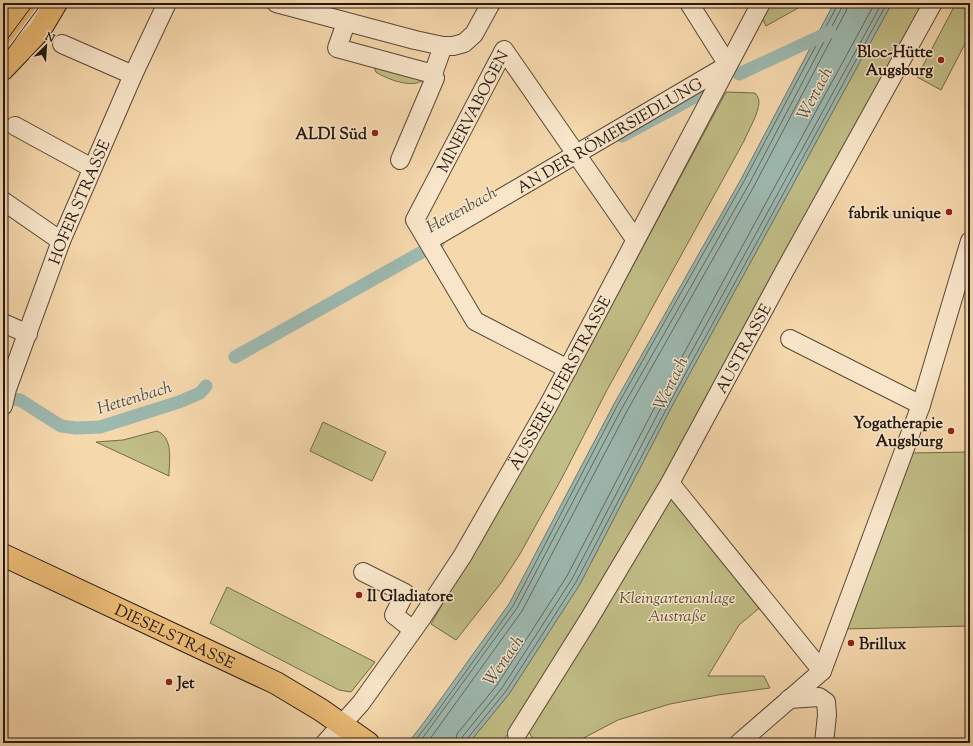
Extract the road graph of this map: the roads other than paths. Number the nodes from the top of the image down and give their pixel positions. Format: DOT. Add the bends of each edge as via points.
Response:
graph roads {
  1 [pos="26,3"];
  2 [pos="38,3"];
  3 [pos="56,3"];
  4 [pos="167,3"];
  5 [pos="491,3"];
  6 [pos="689,3"];
  7 [pos="761,3"];
  8 [pos="933,3"];
  9 [pos="283,4"];
  10 [pos="346,23"];
  11 [pos="3,34"];
  12 [pos="62,44"];
  13 [pos="443,46"];
  14 [pos="3,50"];
  15 [pos="728,65"];
  16 [pos="3,69"];
  17 [pos="433,74"];
  18 [pos="133,75"];
  19 [pos="15,126"];
  20 [pos="576,153"];
  21 [pos="400,160"];
  22 [pos="92,168"];
  23 [pos="3,201"];
  24 [pos="636,240"];
  25 [pos="61,241"];
  26 [pos="428,241"];
  27 [pos="970,241"];
  28 [pos="3,323"];
  29 [pos="28,334"];
  30 [pos="790,339"];
  31 [pos="531,346"];
  32 [pos="568,369"];
  33 [pos="5,398"];
  34 [pos="921,405"];
  35 [pos="670,483"];
  36 [pos="3,555"];
  37 [pos="363,572"];
  38 [pos="413,630"];
  39 [pos="822,671"];
  40 [pos="789,698"];
  41 [pos="342,724"];
  42 [pos="517,734"];
  43 [pos="367,742"];
  44 [pos="326,743"];
  45 [pos="739,743"];
  46 [pos="824,743"];
  1 -- 11 [label="main road"];
  2 -- 14 [label="street"];
  3 -- 16 [label="main road" via="40,30"];
  4 -- 18 [label="street, HOFER STRASSE"];
  5 -- 13 [label="street" via="470,39 458,45"];
  6 -- 15 [label="street"];
  7 -- 15 [label="street, ÄUSSERE UFERSTRASSE"];
  8 -- 35 [label="street, AUSTRASSE"];
  9 -- 10 [label="street"];
  10 -- 13 [label="street"];
  10 -- 17 [label="street" via="337,48"];
  12 -- 18 [label="street"];
  13 -- 17 [label="street"];
  15 -- 20 [label="street, AN DER RÖMERSIEDLUNG"];
  15 -- 24 [label="street, ÄUSSERE UFERSTRASSE"];
  17 -- 21 [label="street" via="435,78"];
  18 -- 22 [label="street, HOFER STRASSE"];
  19 -- 22 [label="street"];
  20 -- 24 [label="street"];
  20 -- 26 [label="street, AN DER RÖMERSIEDLUNG"];
  20 -- 26 [label="street, MINERVABOGEN" via="504,50 415,220"];
  22 -- 25 [label="street, HOFER STRASSE"];
  23 -- 25 [label="street"];
  24 -- 32 [label="street, ÄUSSERE UFERSTRASSE"];
  25 -- 29 [label="street, HOFER STRASSE"];
  26 -- 32 [label="street" via="475,321"];
  27 -- 34 [label="street"];
  28 -- 29 [label="street"];
  29 -- 33 [label="street, HOFER STRASSE"];
  30 -- 34 [label="street"];
  31 -- 32 [label="street"];
  32 -- 38 [label="street, ÄUSSERE UFERSTRASSE" via="463,556"];
  34 -- 39 [label="street"];
  35 -- 39 [label="street"];
  35 -- 42 [label="street, AUSTRASSE"];
  36 -- 41 [label="main road, DIESELSTRASSE" via="276,683"];
  37 -- 38 [label="street" via="405,593 394,615"];
  38 -- 41 [label="street, ÄUSSERE UFERSTRASSE" via="361,703"];
  39 -- 40 [label="street"];
  40 -- 45 [label="street"];
  40 -- 46 [label="street" via="819,697 826,702"];
  41 -- 43 [label="main road, DIESELSTRASSE"];
  41 -- 44 [label="street, ÄUSSERE UFERSTRASSE"];
}
